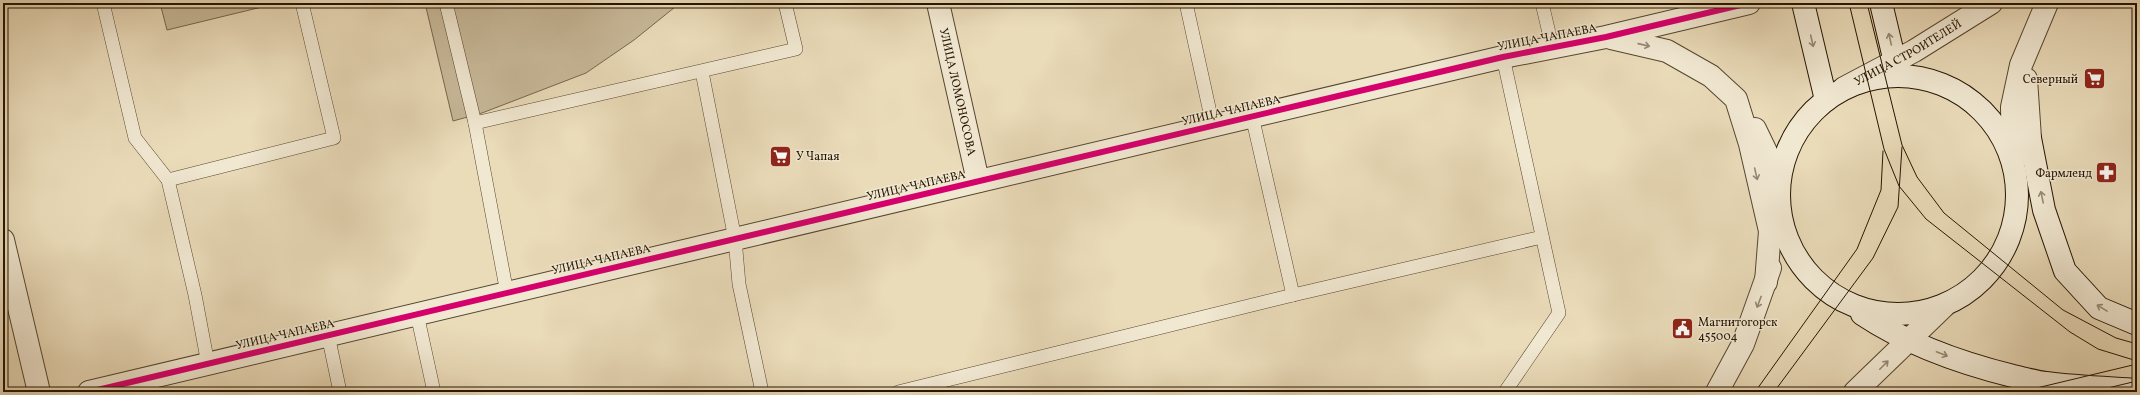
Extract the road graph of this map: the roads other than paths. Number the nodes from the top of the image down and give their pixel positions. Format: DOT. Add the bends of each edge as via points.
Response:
graph roads {
  1 [pos="103,3"];
  2 [pos="302,3"];
  3 [pos="446,3"];
  4 [pos="785,3"];
  5 [pos="938,3"];
  6 [pos="1186,3"];
  7 [pos="1542,3"];
  8 [pos="1749,3"];
  9 [pos="1803,3"];
  10 [pos="1881,3"];
  11 [pos="1991,3"];
  12 [pos="2045,9"];
  13 [pos="1606,37"];
  14 [pos="1552,46"];
  15 [pos="1503,57"];
  16 [pos="1897,68"];
  17 [pos="702,72"];
  18 [pos="1736,99"];
  19 [pos="1826,100"];
  20 [pos="1252,116"];
  21 [pos="475,123"];
  22 [pos="1213,126"];
  23 [pos="2012,161"];
  24 [pos="168,180"];
  25 [pos="978,181"];
  26 [pos="1779,186"];
  27 [pos="2017,196"];
  28 [pos="1782,225"];
  29 [pos="1542,237"];
  30 [pos="735,239"];
  31 [pos="3,240"];
  32 [pos="2065,271"];
  33 [pos="1766,282"];
  34 [pos="507,293"];
  35 [pos="1293,294"];
  36 [pos="1846,303"];
  37 [pos="1945,305"];
  38 [pos="417,314"];
  39 [pos="2137,324"];
  40 [pos="328,335"];
  41 [pos="1909,340"];
  42 [pos="208,364"];
  43 [pos="2137,390"];
  44 [pos="903,391"];
  45 [pos="38,392"];
  46 [pos="89,392"];
  47 [pos="340,392"];
  48 [pos="434,392"];
  49 [pos="762,392"];
  50 [pos="1505,392"];
  51 [pos="1717,392"];
  52 [pos="1855,392"];
  1 -- 24 [label="lane" via="135,138"];
  2 -- 24 [label="lane" via="334,138"];
  3 -- 21 [label="lane"];
  4 -- 17 [label="lane" via="796,49"];
  5 -- 25 [label="street, УЛИЦА ЛОМОНОСОВА"];
  6 -- 22 [label="lane"];
  7 -- 14 [label="lane"];
  8 -- 13 [label="street, УЛИЦА ЧАПАЕВА"];
  9 -- 19 [label="street, one-way"];
  16 -- 10 [label="street, one-way"];
  11 -- 16 [label="street, УЛИЦА СТРОИТЕЛЕЙ"];
  12 -- 23 [label="street" via="2021,65 2012,107"];
  32 -- 12 [label="street, one-way" via="2044,210 2030,138 2025,86 2031,48"];
  13 -- 14 [label="street, УЛИЦА ЧАПАЕВА"];
  13 -- 18 [label="street, УЛИЦА ЧАПАЕВА, one-way" via="1667,51 1711,76"];
  14 -- 15 [label="street, УЛИЦА ЧАПАЕВА"];
  15 -- 20 [label="street, УЛИЦА ЧАПАЕВА"];
  15 -- 29 [label="lane"];
  16 -- 19 [label="street" via="1885,76 1844,88"];
  16 -- 23 [label="street" via="1950,88 1967,98 1987,116 2006,145"];
  17 -- 21 [label="lane"];
  17 -- 30 [label="lane"];
  18 -- 26 [label="street, УЛИЦА ЧАПАЕВА" via="1769,158"];
  18 -- 33 [label="street, one-way" via="1750,144 1770,231"];
  19 -- 26 [label="street" via="1813,110 1794,136 1783,161"];
  20 -- 22 [label="street, УЛИЦА ЧАПАЕВА"];
  20 -- 35 [label="lane"];
  21 -- 34 [label="lane"];
  22 -- 25 [label="street, УЛИЦА ЧАПАЕВА"];
  23 -- 27 [label="street"];
  24 -- 42 [label="lane"];
  25 -- 30 [label="street, УЛИЦА ЧАПАЕВА"];
  26 -- 28 [label="street"];
  27 -- 32 [label="street"];
  27 -- 37 [label="street" via="2015,216 2008,240 1998,261 1968,292"];
  28 -- 33 [label="street"];
  28 -- 36 [label="street" via="1789,244 1806,271 1818,284"];
  29 -- 35 [label="lane"];
  29 -- 50 [label="lane" via="1559,312"];
  30 -- 34 [label="street, УЛИЦА ЧАПАЕВА"];
  30 -- 49 [label="lane" via="739,284"];
  31 -- 45 [label="street"];
  39 -- 32 [label="street, one-way" via="2099,308"];
  33 -- 51 [label="street, one-way" via="1743,344"];
  34 -- 38 [label="street, УЛИЦА ЧАПАЕВА"];
  35 -- 44 [label="lane"];
  36 -- 37 [label="street" via="1884,314 1919,313"];
  36 -- 41 [label="street" via="1880,326"];
  37 -- 41 [label="street"];
  38 -- 40 [label="street, УЛИЦА ЧАПАЕВА"];
  38 -- 48 [label="lane"];
  40 -- 42 [label="street, УЛИЦА ЧАПАЕВА"];
  40 -- 47 [label="lane"];
  41 -- 43 [label="street, one-way" via="1946,356 1996,372 2045,383"];
  52 -- 41 [label="street, one-way"];
  42 -- 46 [label="street, УЛИЦА ЧАПАЕВА"];
}
